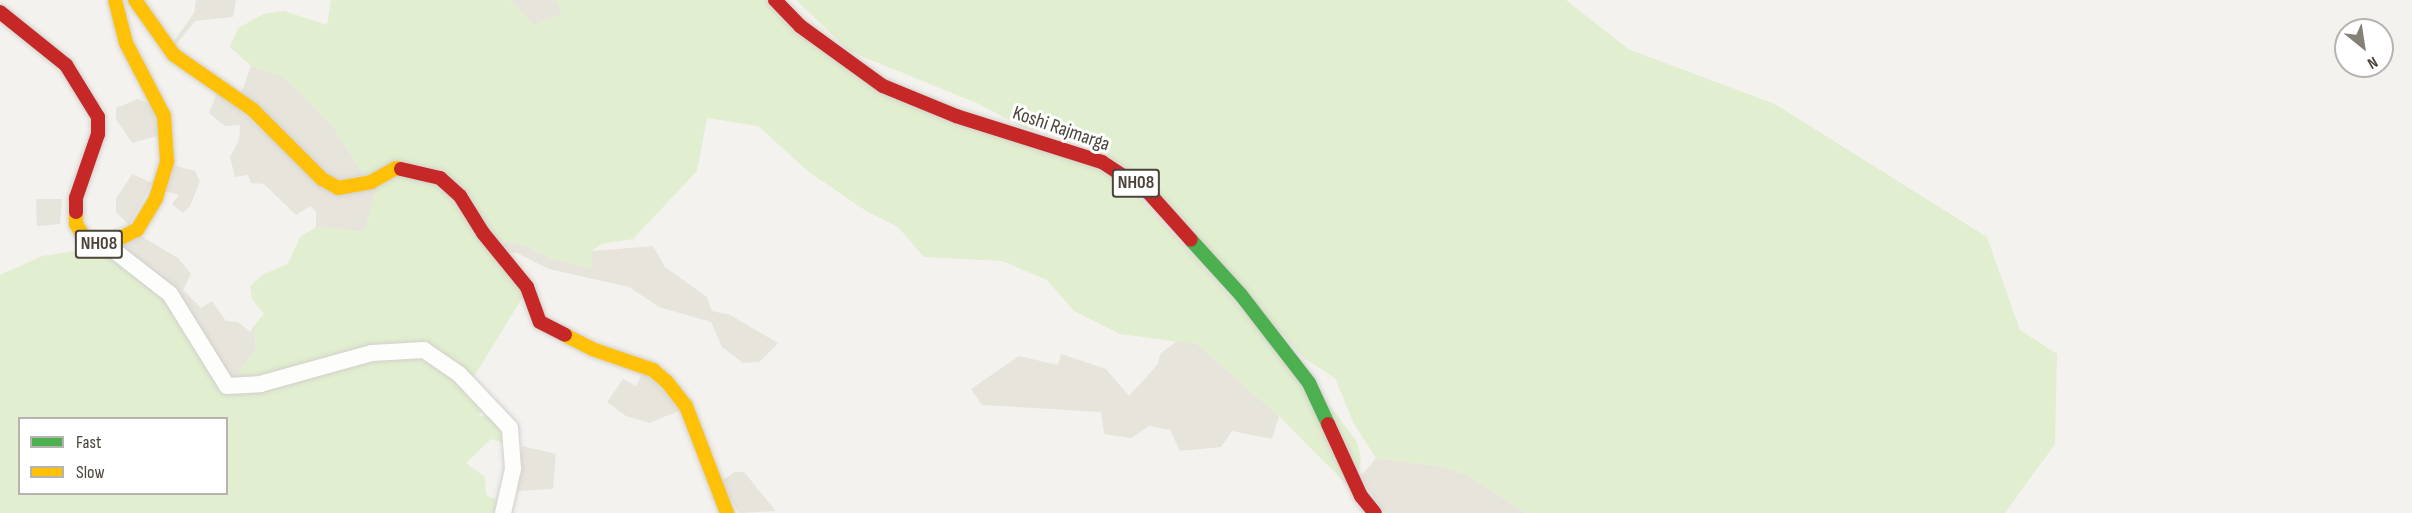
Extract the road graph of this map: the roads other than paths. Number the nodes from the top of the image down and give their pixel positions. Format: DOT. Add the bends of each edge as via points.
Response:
graph roads {
  1 [pos="115,0"];
  2 [pos="135,0"];
  3 [pos="775,0"];
  4 [pos="0,12"];
  5 [pos="107,245"];
  6 [pos="503,513"];
  7 [pos="727,513"];
  8 [pos="1375,513"];
  1 -- 5 [label="main road, NH08" via="126,43 164,116 167,151 156,198 137,230"];
  2 -- 7 [label="main road" via="174,55 200,69 253,110 322,178 338,188 371,182 396,168 440,178 460,196 483,233 527,287 540,322 592,350 653,370 667,382 686,406"];
  3 -- 8 [label="main road, Koshi Rajmarga / NH08" via="828,47 891,90 956,116 1102,162 1148,192 1241,296 1309,382 1361,496"];
  4 -- 5 [label="main road, NH08" via="66,65 91,99 98,117 98,134 76,198 76,224 86,240"];
  5 -- 6 [label="street" via="170,294 227,386 260,384 372,353 424,350 459,374 510,428 513,469"];
}
